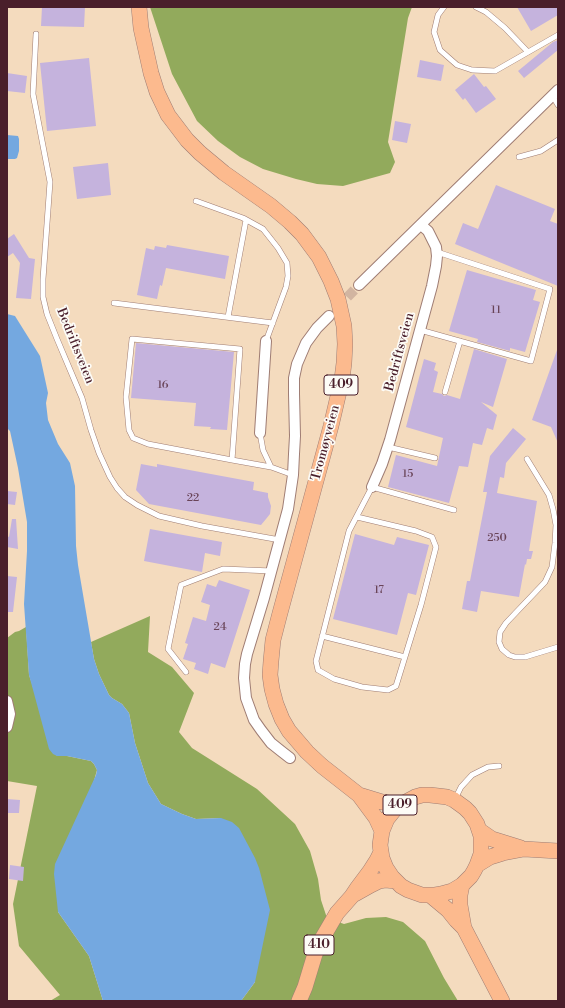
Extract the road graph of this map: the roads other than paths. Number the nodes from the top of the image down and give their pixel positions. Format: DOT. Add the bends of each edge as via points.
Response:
graph roads {
  1 [pos="139,7"];
  2 [pos="444,7"];
  3 [pos="476,7"];
  4 [pos="36,34"];
  5 [pos="558,35"];
  6 [pos="528,52"];
  7 [pos="555,93"];
  8 [pos="558,105"];
  9 [pos="558,140"];
  10 [pos="519,157"];
  11 [pos="196,201"];
  12 [pos="246,220"];
  13 [pos="421,225"];
  14 [pos="437,252"];
  15 [pos="359,285"];
  16 [pos="114,303"];
  17 [pos="329,316"];
  18 [pos="228,317"];
  19 [pos="273,323"];
  20 [pos="420,330"];
  21 [pos="266,341"];
  22 [pos="460,341"];
  23 [pos="445,392"];
  24 [pos="260,433"];
  25 [pos="388,447"];
  26 [pos="435,458"];
  27 [pos="527,459"];
  28 [pos="232,460"];
  29 [pos="272,467"];
  30 [pos="293,475"];
  31 [pos="372,487"];
  32 [pos="454,510"];
  33 [pos="357,517"];
  34 [pos="280,540"];
  35 [pos="272,571"];
  36 [pos="322,636"];
  37 [pos="558,647"];
  38 [pos="405,657"];
  39 [pos="186,672"];
  40 [pos="7,701"];
  41 [pos="7,727"];
  42 [pos="290,758"];
  43 [pos="498,766"];
  44 [pos="359,795"];
  45 [pos="454,800"];
  46 [pos="400,805"];
  47 [pos="479,830"];
  48 [pos="382,831"];
  49 [pos="524,849"];
  50 [pos="558,851"];
  51 [pos="381,852"];
  52 [pos="477,865"];
  53 [pos="396,881"];
  54 [pos="462,885"];
  55 [pos="430,895"];
  56 [pos="352,896"];
  57 [pos="464,928"];
  58 [pos="299,1001"];
  59 [pos="502,1001"];
  1 -- 44 [label="main road, Tromøyveien / 409" via="151,73 168,115 200,153 272,206 302,234 325,268 338,299 345,344 342,379 273,640 270,675 282,719 297,742"];
  2 -- 6 [label="lane" via="438,15 434,32 440,50 457,65 472,70 495,71"];
  3 -- 6 [label="lane" via="505,28"];
  4 -- 34 [label="lane, Bedriftsveien" via="33,94 50,182 43,297 47,314 82,398 99,453 110,477 125,497 159,516"];
  5 -- 6 [label="lane"];
  7 -- 8 [label="lane"];
  7 -- 13 [label="street"];
  9 -- 10 [label="lane" via="542,150"];
  11 -- 12 [label="lane"];
  12 -- 18 [label="lane"];
  12 -- 19 [label="lane" via="263,229 287,263 286,287"];
  13 -- 14 [label="street, Bedriftsveien" via="428,231"];
  13 -- 15 [label="street"];
  14 -- 20 [label="street, Bedriftsveien" via="436,266"];
  14 -- 22 [label="lane" via="550,289 531,361"];
  16 -- 18 [label="lane"];
  17 -- 30 [label="street" via="306,343 294,378"];
  18 -- 19 [label="lane"];
  19 -- 21 [label="lane"];
  20 -- 22 [label="lane"];
  20 -- 25 [label="street, Bedriftsveien"];
  21 -- 24 [label="street"];
  22 -- 23 [label="lane"];
  24 -- 29 [label="lane" via="262,450"];
  25 -- 26 [label="lane"];
  25 -- 31 [label="street, Bedriftsveien"];
  27 -- 37 [label="lane" via="549,495 553,509 556,525 552,567 545,582 506,623 500,632 499,642 509,655 525,658"];
  28 -- 28 [label="lane" via="148,444 133,438 129,430 126,397 132,339 240,349"];
  28 -- 29 [label="lane"];
  29 -- 30 [label="lane"];
  30 -- 34 [label="street"];
  31 -- 32 [label="lane"];
  31 -- 33 [label="lane"];
  33 -- 36 [label="lane" via="348,532"];
  33 -- 38 [label="lane" via="432,537 436,548"];
  34 -- 35 [label="street"];
  35 -- 39 [label="lane" via="222,569 181,585 168,649"];
  35 -- 42 [label="street" via="247,654 244,686 254,720 271,743"];
  36 -- 38 [label="lane"];
  36 -- 38 [label="lane" via="316,661 318,670 334,679 362,687 388,690 396,686"];
  40 -- 41 [label="street" via="10,714"];
  43 -- 45 [label="lane" via="488,767 472,775"];
  44 -- 46 [label="main road, Tromøyveien / 409"];
  44 -- 48 [label="main road, Tromøyveien / 409"];
  45 -- 46 [label="main road, 409" via="439,795 426,795 414,797"];
  45 -- 47 [label="main road, 409" via="470,813"];
  46 -- 48 [label="main road, 409" via="387,819"];
  47 -- 49 [label="main road" via="492,839"];
  47 -- 52 [label="main road, 409" via="481,848"];
  48 -- 51 [label="main road, 409"];
  49 -- 50 [label="main road"];
  49 -- 52 [label="main road" via="490,857"];
  51 -- 53 [label="main road, 409" via="386,868"];
  51 -- 56 [label="main road, 410"];
  52 -- 54 [label="main road, 409"];
  53 -- 55 [label="main road, 409" via="408,890"];
  53 -- 56 [label="main road, 410" via="379,881"];
  54 -- 55 [label="main road, 409" via="447,893"];
  54 -- 57 [label="main road, 409" via="460,901"];
  55 -- 57 [label="main road, 409"];
  56 -- 58 [label="main road, 410" via="337,913 323,937"];
  57 -- 59 [label="main road, 409"];
}
